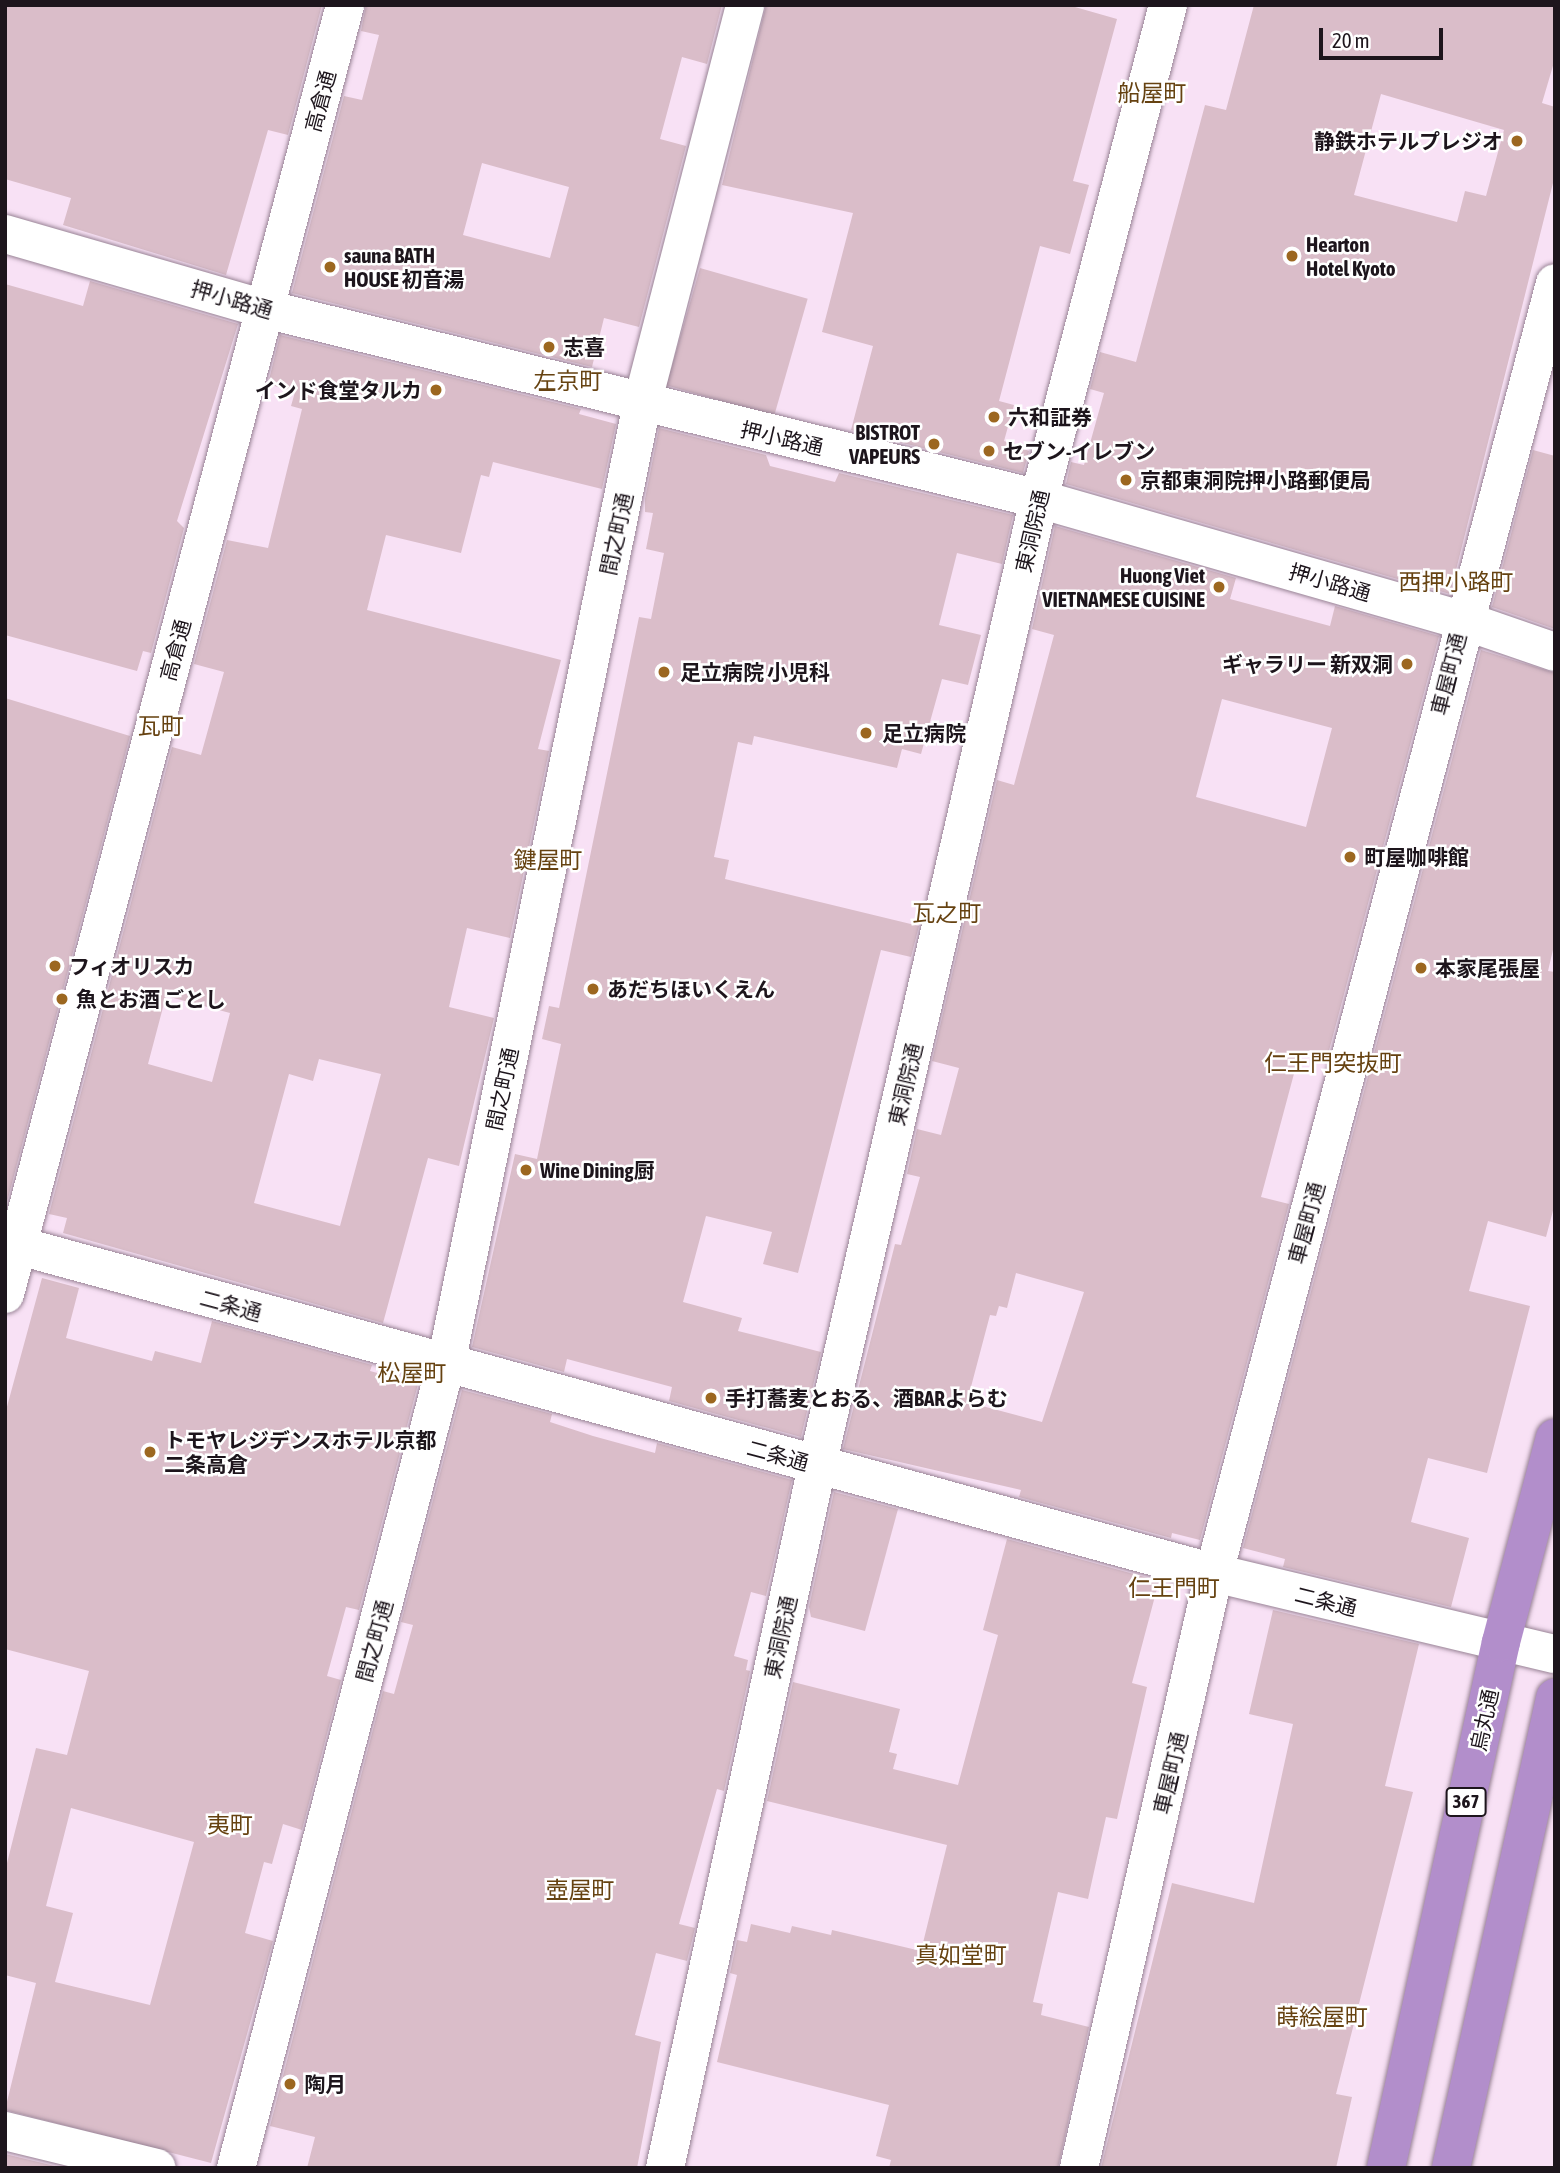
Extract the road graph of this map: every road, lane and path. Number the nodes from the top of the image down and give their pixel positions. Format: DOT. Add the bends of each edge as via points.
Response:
graph roads {
  1 [pos="345,5"];
  2 [pos="745,5"];
  3 [pos="1168,5"];
  4 [pos="5,234"];
  5 [pos="1555,283"];
  6 [pos="265,309"];
  7 [pos="642,404"];
  8 [pos="1039,499"];
  9 [pos="1462,620"];
  10 [pos="1555,652"];
  11 [pos="12,1244"];
  12 [pos="5,1294"];
  13 [pos="446,1364"];
  14 [pos="1555,1438"];
  15 [pos="817,1466"];
  16 [pos="1214,1573"];
  17 [pos="1501,1642"];
  18 [pos="1555,1654"];
  19 [pos="1555,1697"];
  20 [pos="5,2131"];
  21 [pos="157,2168"];
  22 [pos="236,2168"];
  23 [pos="665,2168"];
  24 [pos="1079,2168"];
  25 [pos="1386,2168"];
  26 [pos="1451,2168"];
  1 -- 6 [label="street, 高倉通"];
  2 -- 7 [label="street, 間之町通"];
  3 -- 8 [label="street, 東洞院通"];
  4 -- 6 [label="street, 押小路通"];
  5 -- 9 [label="street, 車屋町通"];
  6 -- 7 [label="street, 押小路通"];
  6 -- 11 [label="street, 高倉通"];
  7 -- 8 [label="street, 押小路通"];
  7 -- 13 [label="street, 間之町通"];
  8 -- 9 [label="street, 押小路通"];
  8 -- 15 [label="street, 東洞院通"];
  9 -- 10 [label="street, 押小路通"];
  9 -- 16 [label="street, 車屋町通"];
  11 -- 12 [label="street, 高倉通"];
  11 -- 13 [label="street, 二条通"];
  13 -- 15 [label="street, 二条通"];
  13 -- 22 [label="street, 間之町通"];
  14 -- 17 [label="highway, 烏丸通 / 367"];
  15 -- 16 [label="street, 二条通"];
  15 -- 23 [label="street, 東洞院通"];
  16 -- 17 [label="street, 二条通"];
  16 -- 24 [label="street, 車屋町通"];
  17 -- 18 [label="street, 二条通"];
  17 -- 25 [label="highway, 烏丸通 / 367"];
  19 -- 26 [label="highway"];
  20 -- 21 [label="street"];
}
